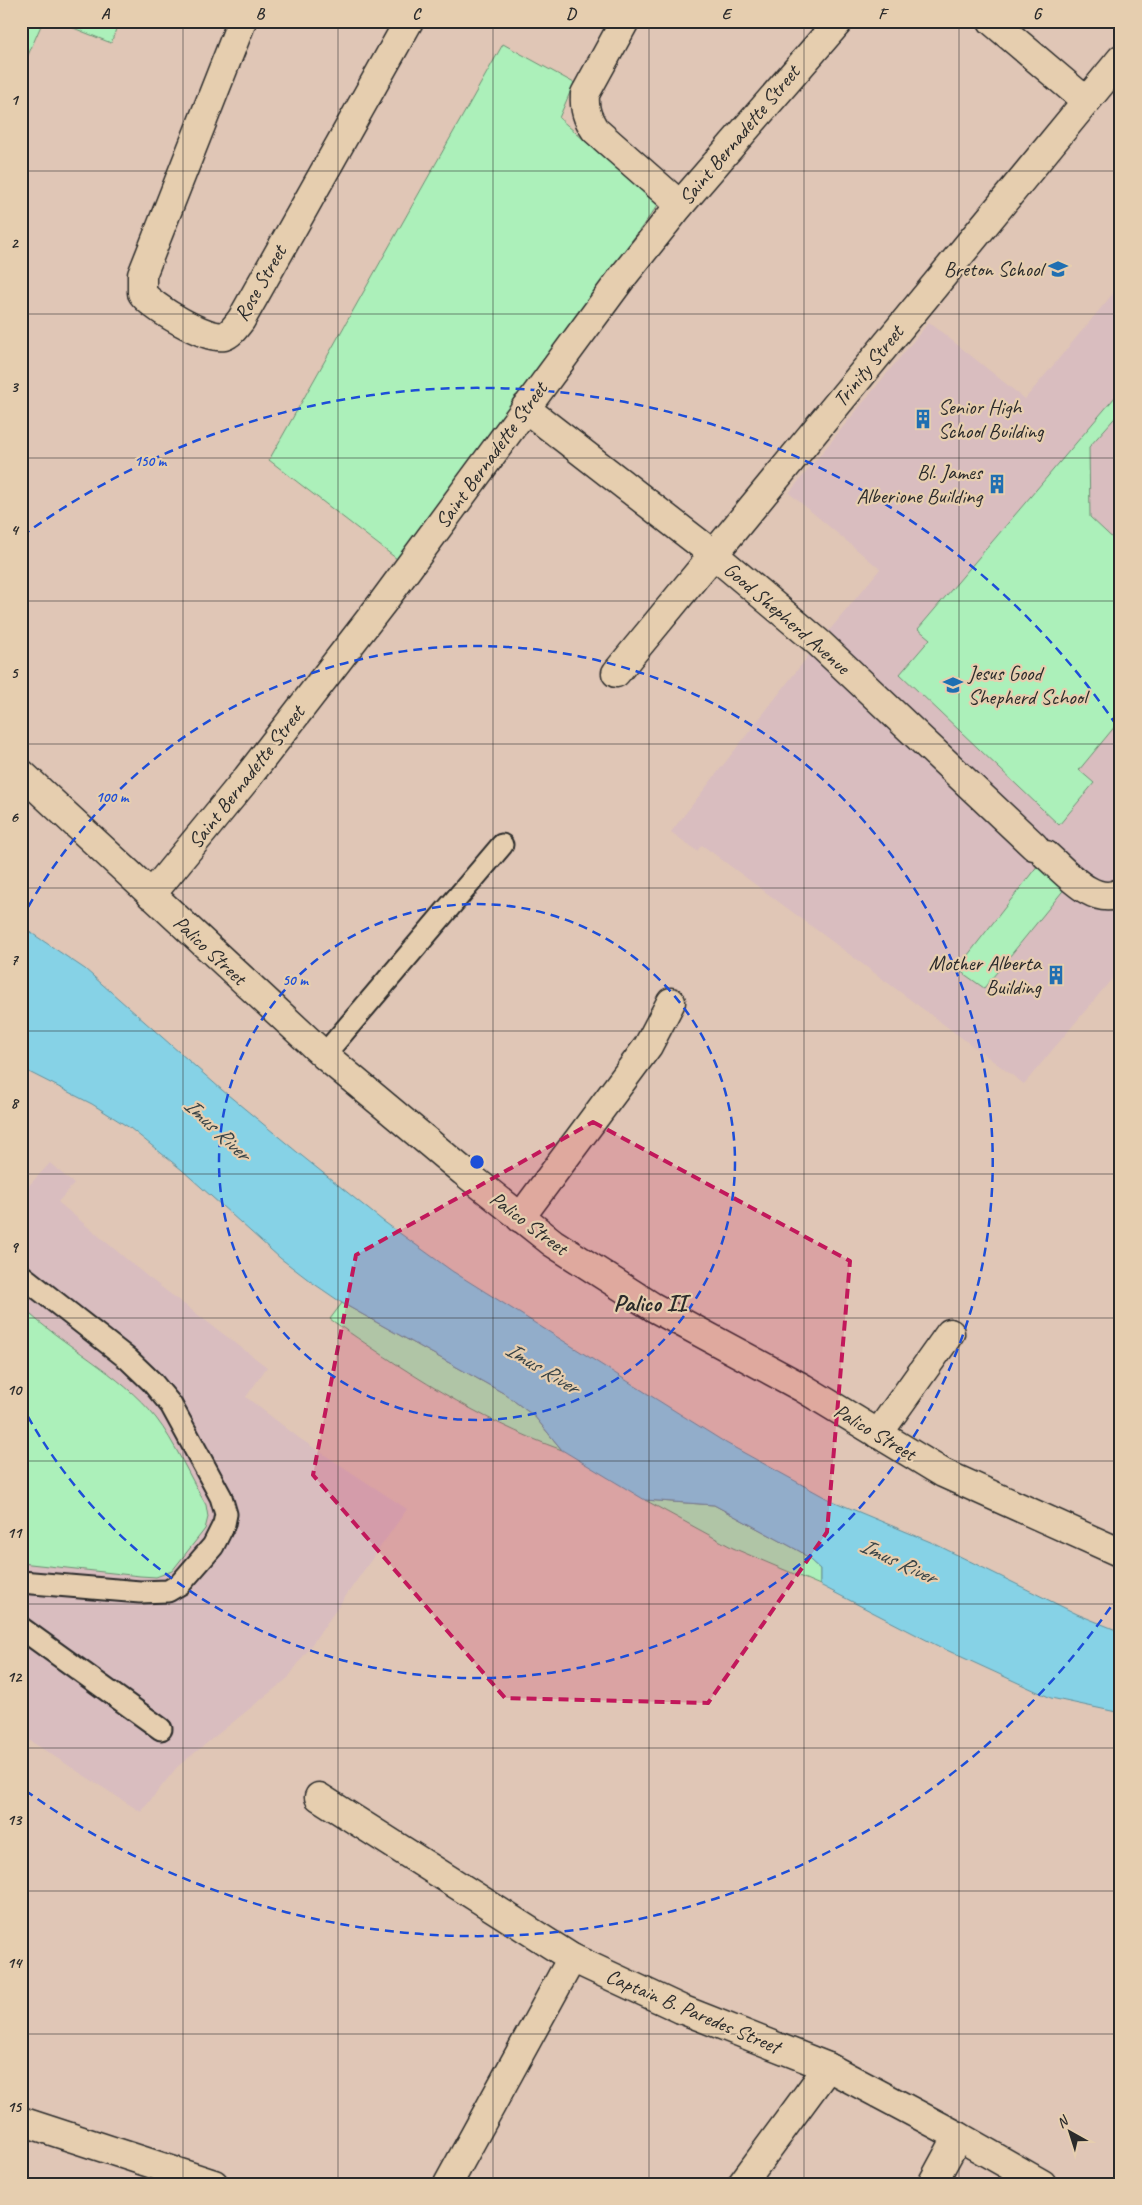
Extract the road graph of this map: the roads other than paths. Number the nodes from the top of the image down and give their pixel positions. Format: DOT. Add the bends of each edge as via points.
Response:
graph roads {
  1 [pos="242,21"];
  2 [pos="409,21"];
  3 [pos="625,21"];
  4 [pos="839,21"];
  5 [pos="992,21"];
  6 [pos="1121,59"];
  7 [pos="1086,101"];
  8 [pos="680,205"];
  9 [pos="525,408"];
  10 [pos="713,554"];
  11 [pos="616,673"];
  12 [pos="21,773"];
  13 [pos="502,845"];
  14 [pos="1121,892"];
  15 [pos="151,895"];
  16 [pos="670,1002"];
  17 [pos="324,1055"];
  18 [pos="520,1218"];
  19 [pos="21,1275"];
  20 [pos="950,1333"];
  21 [pos="878,1434"];
  22 [pos="1121,1553"];
  23 [pos="21,1582"];
  24 [pos="21,1628"];
  25 [pos="161,1729"];
  26 [pos="319,1797"];
  27 [pos="572,1958"];
  28 [pos="828,2067"];
  29 [pos="21,2121"];
  30 [pos="958,2136"];
  31 [pos="214,2184"];
  32 [pos="448,2184"];
  33 [pos="742,2184"];
  34 [pos="932,2184"];
  35 [pos="1042,2184"];
  1 -- 2 [label="street, Rose Street" via="142,275 141,286 142,293 156,307 207,334 218,336 225,336 241,320"];
  3 -- 8 [label="street" via="585,94 584,106 595,130"];
  4 -- 8 [label="street, Saint Bernadette Street"];
  5 -- 7 [label="street"];
  6 -- 7 [label="street, Trinity Street"];
  7 -- 10 [label="street, Trinity Street"];
  8 -- 9 [label="street, Saint Bernadette Street"];
  9 -- 10 [label="street, Good Shepherd Avenue"];
  9 -- 15 [label="street, Saint Bernadette Street" via="377,610 247,778"];
  10 -- 11 [label="street, Trinity Street"];
  10 -- 14 [label="street, Good Shepherd Avenue" via="819,643 1040,851 1097,895 1108,897"];
  12 -- 15 [label="street, Palico Street"];
  13 -- 17 [label="lane"];
  15 -- 17 [label="street, Palico Street"];
  16 -- 18 [label="street" via="648,1046"];
  17 -- 18 [label="street, Palico Street"];
  18 -- 21 [label="street, Palico Street" via="653,1307 803,1388"];
  19 -- 23 [label="lane" via="128,1359 152,1382 171,1405 221,1497 226,1514 213,1546 180,1584 168,1591 148,1593"];
  20 -- 21 [label="street"];
  21 -- 22 [label="street, Palico Street" via="942,1472"];
  24 -- 25 [label="lane"];
  26 -- 27 [label="street, Captain B. Paredes Street"];
  27 -- 28 [label="street, Captain B. Paredes Street" via="682,2009"];
  27 -- 32 [label="street"];
  28 -- 30 [label="street, Captain B. Paredes Street"];
  28 -- 33 [label="street"];
  29 -- 31 [label="street"];
  30 -- 34 [label="street"];
  30 -- 35 [label="street, Captain B. Paredes Street"];
}
